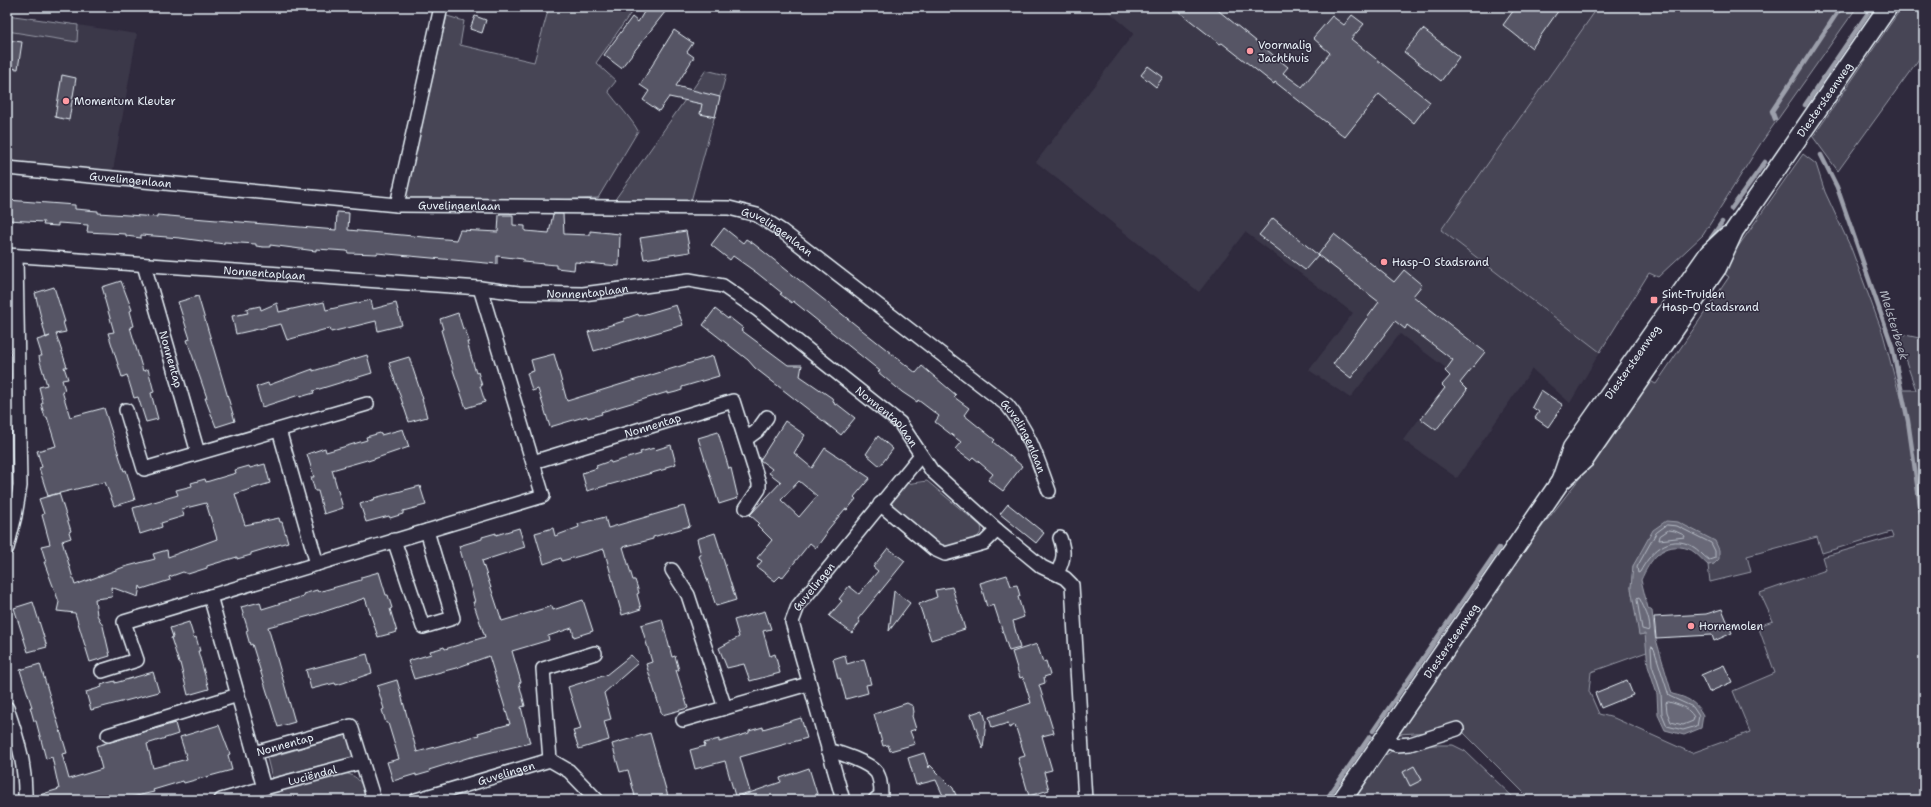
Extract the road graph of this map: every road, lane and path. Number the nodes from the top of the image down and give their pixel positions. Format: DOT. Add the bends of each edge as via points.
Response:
graph roads {
  1 [pos="441,7"];
  2 [pos="1888,7"];
  3 [pos="7,168"];
  4 [pos="397,205"];
  5 [pos="12,256"];
  6 [pos="144,265"];
  7 [pos="480,288"];
  8 [pos="367,404"];
  9 [pos="126,410"];
  10 [pos="768,417"];
  11 [pos="279,430"];
  12 [pos="746,439"];
  13 [pos="198,453"];
  14 [pos="920,456"];
  15 [pos="533,462"];
  16 [pos="1049,491"];
  17 [pos="880,504"];
  18 [pos="746,508"];
  19 [pos="997,530"];
  20 [pos="427,531"];
  21 [pos="1060,538"];
  22 [pos="394,540"];
  23 [pos="7,548"];
  24 [pos="317,564"];
  25 [pos="672,570"];
  26 [pos="1057,573"];
  27 [pos="210,596"];
  28 [pos="595,653"];
  29 [pos="102,670"];
  30 [pos="808,684"];
  31 [pos="238,695"];
  32 [pos="7,708"];
  33 [pos="724,708"];
  34 [pos="683,720"];
  35 [pos="1457,729"];
  36 [pos="108,735"];
  37 [pos="1383,740"];
  38 [pos="828,750"];
  39 [pos="254,753"];
  40 [pos="550,760"];
  41 [pos="362,762"];
  42 [pos="264,788"];
  43 [pos="25,800"];
  44 [pos="221,800"];
  45 [pos="374,800"];
  46 [pos="416,800"];
  47 [pos="596,800"];
  48 [pos="843,800"];
  49 [pos="875,800"];
  50 [pos="1085,800"];
  51 [pos="1342,800"];
  1 -- 4 [label="street"];
  2 -- 37 [label="main road, Diestersteenweg" via="1734,230 1717,268 1589,453 1560,482"];
  3 -- 4 [label="street, Guvelingenlaan"];
  4 -- 16 [label="street, Guvelingenlaan" via="729,208 757,215 788,236 1007,405 1021,422 1030,439"];
  5 -- 6 [label="street, Nonnentaplaan"];
  5 -- 23 [label="street" via="20,486"];
  6 -- 7 [label="street, Nonnentaplaan"];
  6 -- 13 [label="street, Nonnentap"];
  7 -- 14 [label="street, Nonnentaplaan" via="519,293 583,294 689,280 723,286 758,310 900,423 913,440"];
  7 -- 15 [label="street"];
  8 -- 11 [label="street"];
  9 -- 13 [label="street" via="144,469"];
  10 -- 12 [label="street" via="758,431"];
  11 -- 13 [label="street"];
  11 -- 24 [label="street"];
  12 -- 15 [label="street, Nonnentap" via="733,401"];
  12 -- 18 [label="street, Nonnentap" via="759,489"];
  14 -- 17 [label="street, Guvelingen"];
  14 -- 19 [label="street, Nonnentaplaan" via="932,472"];
  15 -- 20 [label="street" via="543,496"];
  17 -- 19 [label="street" via="934,549 945,554 984,543"];
  17 -- 30 [label="street, Guvelingen" via="798,606 792,622"];
  19 -- 26 [label="street, Nonnentaplaan" via="1042,567"];
  20 -- 22 [label="street"];
  20 -- 22 [label="street" via="453,618 423,627"];
  21 -- 26 [label="street" via="1064,549 1063,561"];
  22 -- 24 [label="street"];
  24 -- 27 [label="street"];
  25 -- 33 [label="street" via="688,595"];
  26 -- 50 [label="street" via="1072,585"];
  27 -- 29 [label="street" via="124,622 137,660"];
  27 -- 31 [label="street, Nonnentap"];
  28 -- 40 [label="street, Guvelingen" via="543,669"];
  30 -- 33 [label="street"];
  30 -- 38 [label="street, Guvelingen"];
  31 -- 36 [label="street"];
  31 -- 39 [label="street, Nonnentap"];
  32 -- 43 [label="street" via="20,743 26,779"];
  33 -- 34 [label="street"];
  35 -- 37 [label="street" via="1397,746"];
  37 -- 51 [label="main road, Diestersteenweg"];
  38 -- 48 [label="street, Guvelingen"];
  38 -- 49 [label="street" via="851,756 877,772 882,786 881,795"];
  39 -- 41 [label="street, Nonnentap" via="351,726"];
  39 -- 42 [label="street"];
  40 -- 46 [label="street, Guvelingen"];
  40 -- 47 [label="street, Guvelingen" via="569,771"];
  41 -- 42 [label="street, Luciëndal"];
  41 -- 45 [label="street"];
  42 -- 44 [label="street, Luciëndal"];
}
